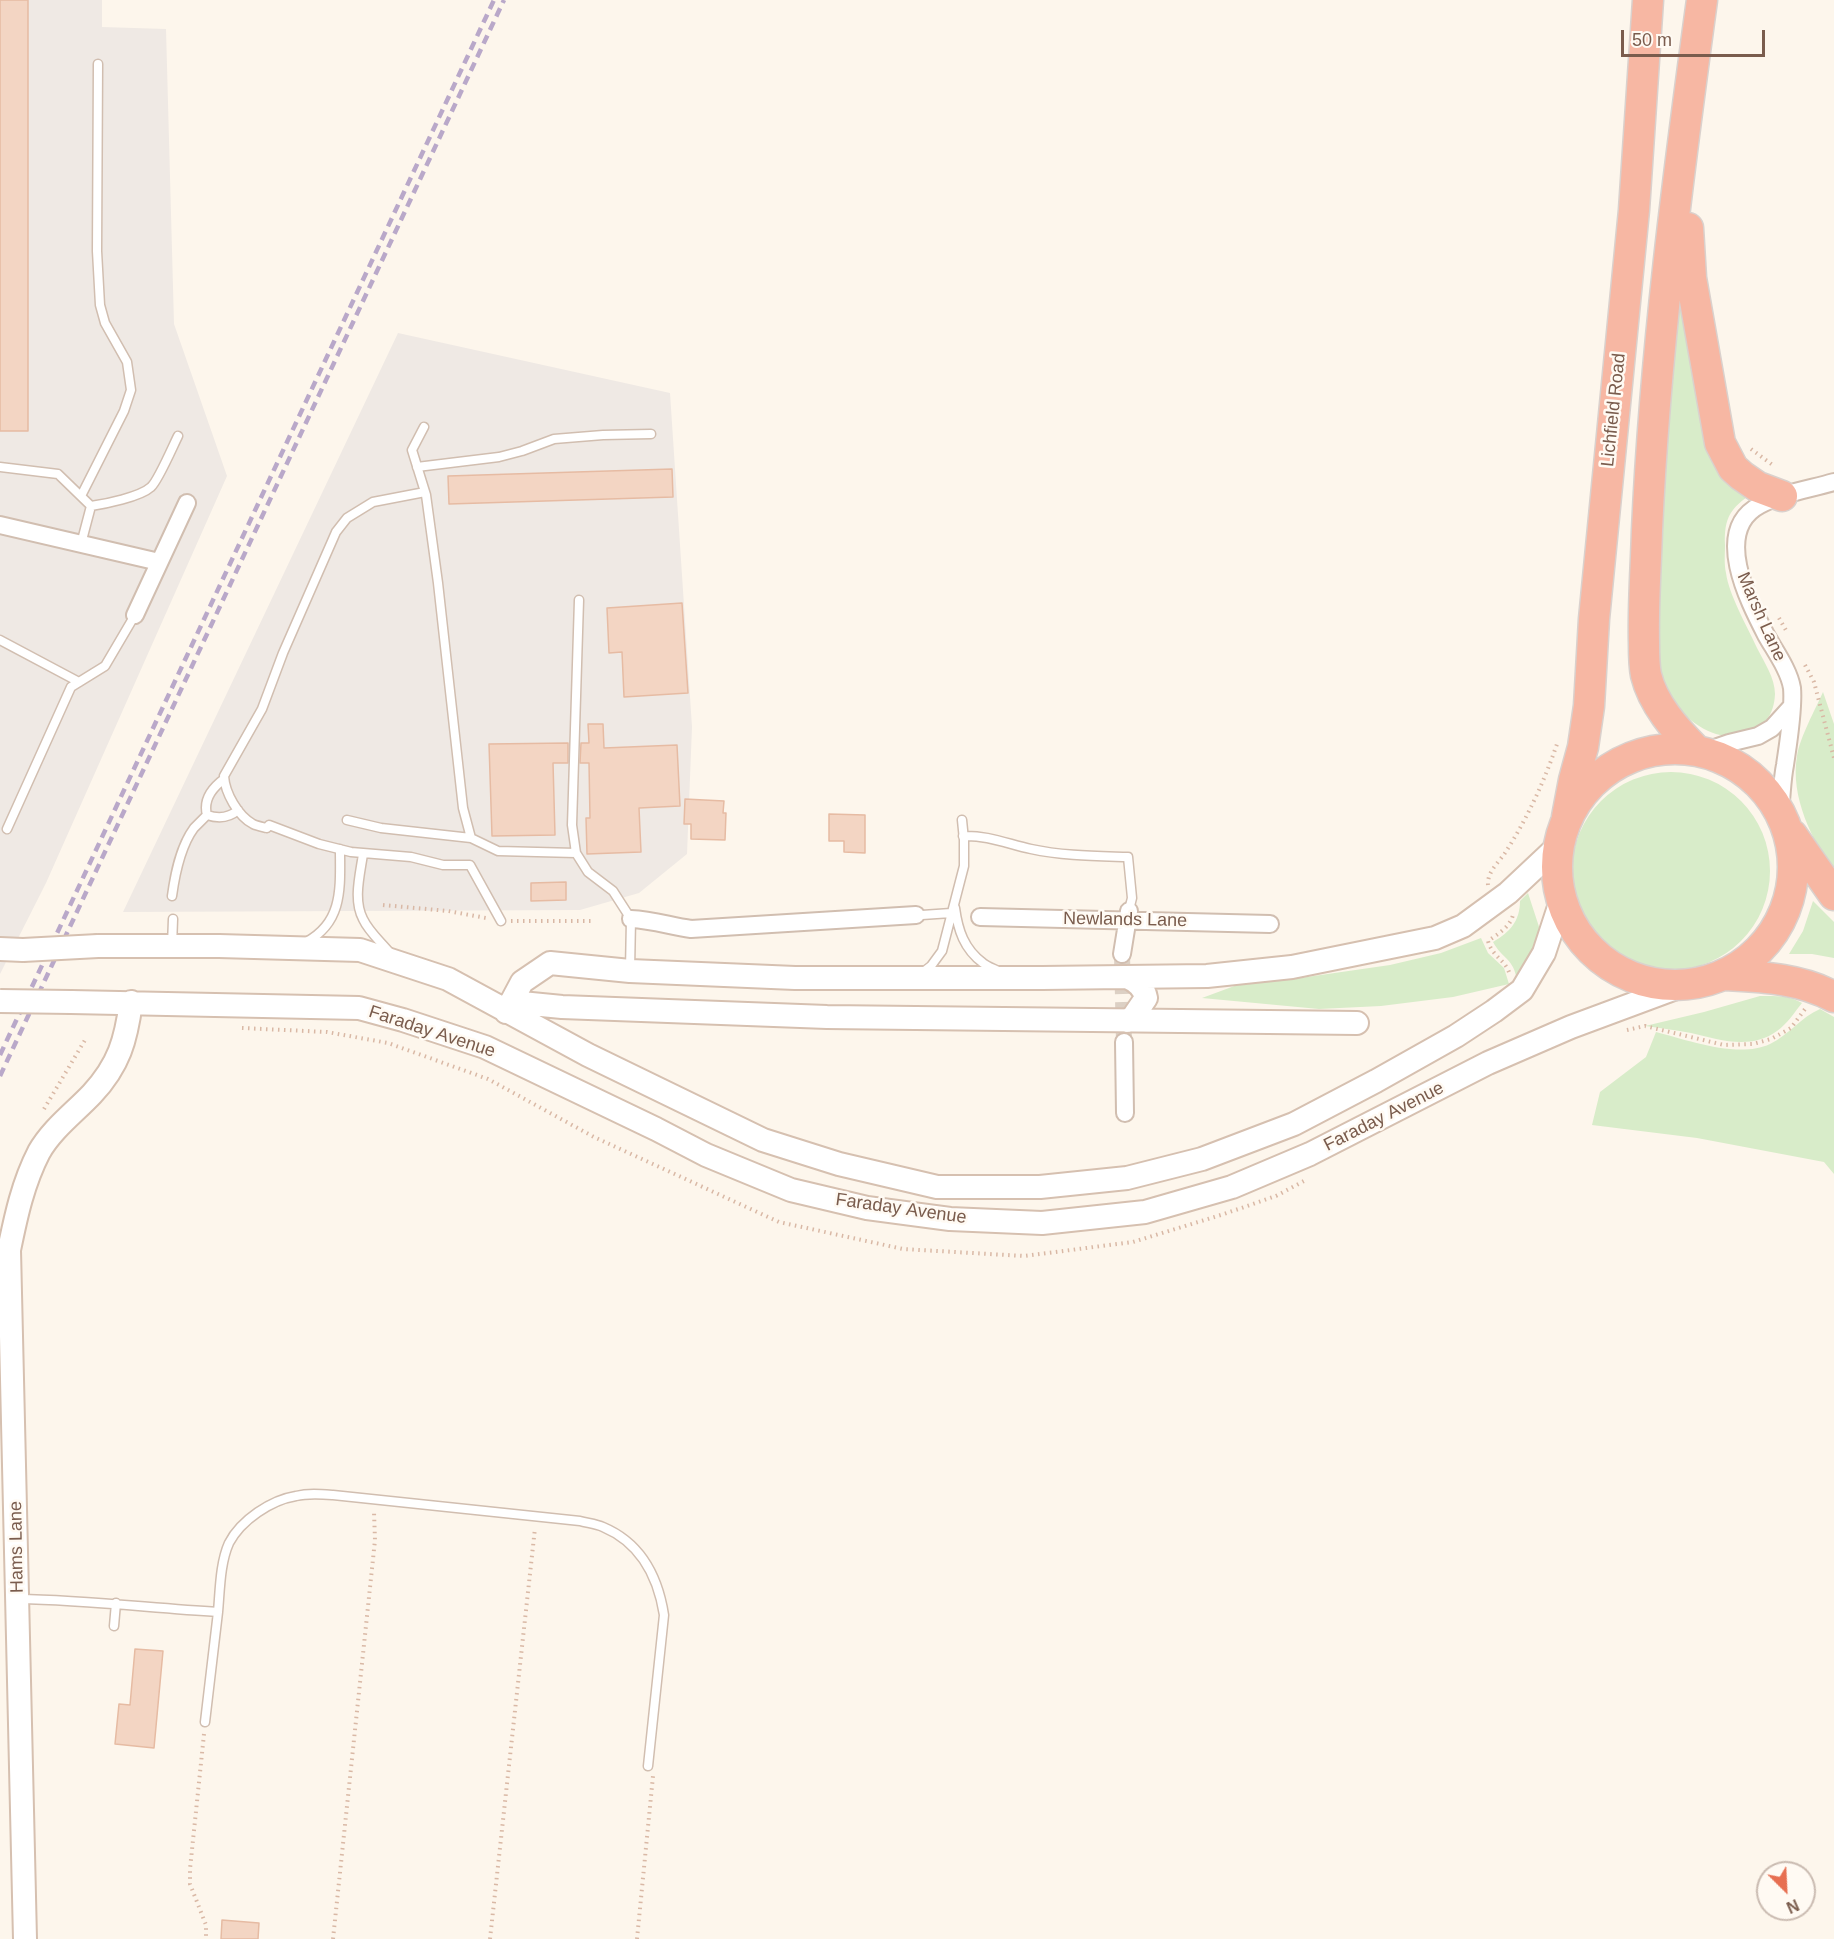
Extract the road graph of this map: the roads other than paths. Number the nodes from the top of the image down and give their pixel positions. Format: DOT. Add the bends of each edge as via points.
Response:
graph roads {
  1 [pos="1648,0"];
  2 [pos="1702,0"];
  3 [pos="98,64"];
  4 [pos="1683,141"];
  5 [pos="424,427"];
  6 [pos="651,434"];
  7 [pos="178,436"];
  8 [pos="0,467"];
  9 [pos="417,467"];
  10 [pos="1779,482"];
  11 [pos="1834,482"];
  12 [pos="425,492"];
  13 [pos="81,496"];
  14 [pos="187,502"];
  15 [pos="91,506"];
  16 [pos="0,525"];
  17 [pos="81,544"];
  18 [pos="159,562"];
  19 [pos="579,600"];
  20 [pos="135,615"];
  21 [pos="0,640"];
  22 [pos="79,682"];
  23 [pos="1791,707"];
  24 [pos="1701,750"];
  25 [pos="224,779"];
  26 [pos="238,810"];
  27 [pos="207,815"];
  28 [pos="1567,817"];
  29 [pos="1783,818"];
  30 [pos="347,820"];
  31 [pos="962,820"];
  32 [pos="7,829"];
  33 [pos="963,836"];
  34 [pos="471,838"];
  35 [pos="1557,847"];
  36 [pos="340,849"];
  37 [pos="576,853"];
  38 [pos="363,854"];
  39 [pos="1834,895"];
  40 [pos="172,896"];
  41 [pos="1562,901"];
  42 [pos="954,902"];
  43 [pos="951,913"];
  44 [pos="919,915"];
  45 [pos="1128,915"];
  46 [pos="980,917"];
  47 [pos="173,919"];
  48 [pos="631,919"];
  49 [pos="501,921"];
  50 [pos="1270,924"];
  51 [pos="172,946"];
  52 [pos="292,948"];
  53 [pos="0,949"];
  54 [pos="1122,954"];
  55 [pos="402,962"];
  56 [pos="630,971"];
  57 [pos="1723,975"];
  58 [pos="1127,977"];
  59 [pos="914,978"];
  60 [pos="1012,978"];
  61 [pos="1684,985"];
  62 [pos="0,1001"];
  63 [pos="1821,1001"];
  64 [pos="131,1002"];
  65 [pos="509,1007"];
  66 [pos="1357,1023"];
  67 [pos="1125,1031"];
  68 [pos="1125,1113"];
  69 [pos="18,1599"];
  70 [pos="116,1603"];
  71 [pos="218,1612"];
  72 [pos="114,1626"];
  73 [pos="205,1722"];
  74 [pos="648,1766"];
  75 [pos="25,1939"];
  1 -- 28 [label="highway, Lichfield Road" via="1634,210 1589,706"];
  2 -- 4 [label="highway"];
  3 -- 13 [label="lane" via="100,305 105,323 127,362 131,390"];
  4 -- 10 [label="highway" via="1691,278 1720,443 1733,468 1758,487"];
  4 -- 24 [label="highway" via="1650,473 1643,623 1645,673 1651,691 1664,712"];
  5 -- 9 [label="lane" via="412,450"];
  6 -- 9 [label="lane" via="554,439 499,458"];
  7 -- 15 [label="lane" via="152,487 108,504"];
  8 -- 13 [label="lane" via="58,474"];
  9 -- 12 [label="lane"];
  10 -- 11 [label="street, Marsh Lane"];
  10 -- 23 [label="street, Marsh Lane" via="1743,519 1736,554 1757,618 1792,688"];
  12 -- 25 [label="lane" via="373,502 347,518 336,532 262,709"];
  12 -- 34 [label="lane" via="463,808"];
  13 -- 15 [label="lane"];
  14 -- 18 [label="street"];
  15 -- 17 [label="lane"];
  16 -- 17 [label="street"];
  17 -- 18 [label="street"];
  18 -- 20 [label="street"];
  19 -- 37 [label="lane" via="572,825"];
  20 -- 22 [label="lane" via="105,666"];
  21 -- 22 [label="lane"];
  22 -- 32 [label="lane" via="71,687"];
  23 -- 24 [label="street" via="1772,728 1758,736"];
  23 -- 29 [label="street, Marsh Lane"];
  24 -- 28 [label="highway" via="1655,750 1614,766 1579,797"];
  24 -- 29 [label="highway" via="1738,766 1763,786"];
  25 -- 26 [label="lane"];
  25 -- 27 [label="lane" via="210,792 205,807"];
  26 -- 27 [label="lane" via="225,817"];
  26 -- 36 [label="lane" via="254,824 267,828 269,825"];
  27 -- 40 [label="lane" via="193,829 182,852"];
  28 -- 35 [label="highway"];
  29 -- 39 [label="highway"];
  29 -- 57 [label="highway" via="1793,854 1791,896 1768,941 1746,962"];
  30 -- 34 [label="lane" via="381,828"];
  31 -- 33 [label="lane"];
  33 -- 42 [label="lane" via="963,866"];
  33 -- 45 [label="lane" via="979,835 1033,849 1128,857 1132,898"];
  34 -- 37 [label="lane" via="498,851"];
  35 -- 41 [label="highway"];
  35 -- 58 [label="street" via="1500,899 1463,926 1435,938 1292,967 1207,976"];
  36 -- 38 [label="lane"];
  36 -- 52 [label="lane" via="336,911 323,930"];
  37 -- 48 [label="lane" via="588,872 613,891"];
  38 -- 49 [label="lane" via="470,866"];
  38 -- 55 [label="lane" via="358,902 363,919"];
  41 -- 61 [label="highway" via="1570,921 1598,957 1611,966 1644,981"];
  41 -- 65 [label="street, Faraday Avenue" via="1544,953 1518,994 1456,1036 1376,1081 1294,1124 1202,1159 1127,1178 1040,1187 937,1187 839,1164 763,1140 673,1098"];
  42 -- 43 [label="lane"];
  42 -- 60 [label="lane" via="958,931 968,949 983,963"];
  43 -- 44 [label="lane"];
  43 -- 59 [label="lane" via="942,951 931,966"];
  44 -- 48 [label="street" via="691,929"];
  45 -- 46 [label="street, Newlands Lane"];
  45 -- 50 [label="street, Newlands Lane"];
  45 -- 54 [label="street"];
  47 -- 51 [label="lane"];
  48 -- 56 [label="lane"];
  51 -- 52 [label="street, Faraday Avenue"];
  51 -- 53 [label="street, Faraday Avenue, bridge"];
  52 -- 55 [label="street, Faraday Avenue" via="360,950"];
  55 -- 65 [label="street, Faraday Avenue"];
  56 -- 59 [label="street"];
  56 -- 65 [label="street" via="550,963 522,982"];
  57 -- 61 [label="highway"];
  57 -- 63 [label="highway" via="1795,982 1816,988"];
  58 -- 60 [label="street"];
  58 -- 67 [label="street" via="1139,984 1146,998"];
  59 -- 60 [label="street"];
  61 -- 64 [label="street, Faraday Avenue" via="1498,1059 1310,1154 1232,1187 1145,1212 1042,1223 950,1219 867,1208 791,1190 706,1155 485,1047 359,1008"];
  62 -- 64 [label="street, Faraday Avenue, bridge"];
  64 -- 69 [label="street, Hams Lane" via="123,1047 112,1068 40,1152 25,1184 9,1250"];
  65 -- 67 [label="street, Faraday Avenue"];
  66 -- 67 [label="street, Faraday Avenue"];
  67 -- 68 [label="street"];
  69 -- 70 [label="lane"];
  69 -- 75 [label="street, Hams Lane"];
  70 -- 71 [label="lane"];
  70 -- 72 [label="lane"];
  71 -- 73 [label="lane"];
  71 -- 74 [label="lane" via="230,1542 258,1513 294,1496 313,1494 602,1526 636,1550 651,1570 661,1594 664,1615"];
}
